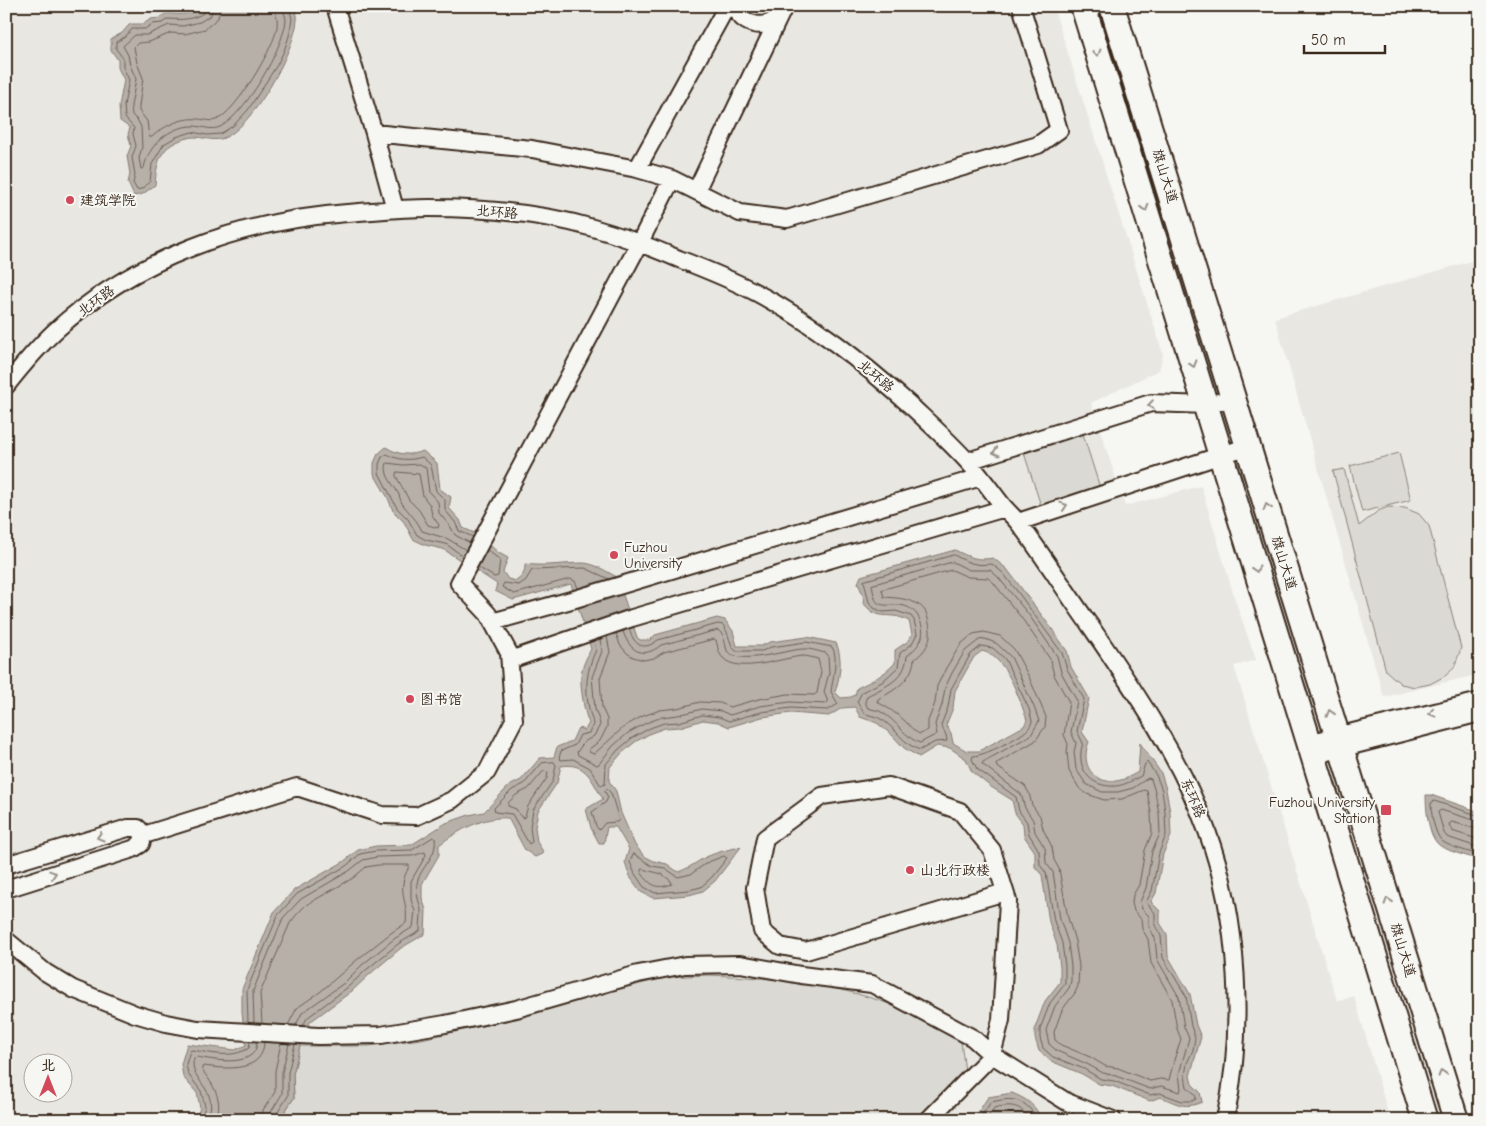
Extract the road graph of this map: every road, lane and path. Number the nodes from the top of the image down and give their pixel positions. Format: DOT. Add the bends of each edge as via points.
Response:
graph roads {
  1 [pos="335,6"];
  2 [pos="727,6"];
  3 [pos="734,6"];
  4 [pos="1021,6"];
  5 [pos="1083,6"];
  6 [pos="1112,6"];
  7 [pos="784,7"];
  8 [pos="374,133"];
  9 [pos="637,169"];
  10 [pos="672,179"];
  11 [pos="696,191"];
  12 [pos="395,209"];
  13 [pos="639,244"];
  14 [pos="6,386"];
  15 [pos="1234,398"];
  16 [pos="1206,405"];
  17 [pos="1249,446"];
  18 [pos="1221,455"];
  19 [pos="968,461"];
  20 [pos="981,477"];
  21 [pos="1005,508"];
  22 [pos="1018,522"];
  23 [pos="492,622"];
  24 [pos="510,660"];
  25 [pos="1480,701"];
  26 [pos="1480,713"];
  27 [pos="1339,742"];
  28 [pos="1310,750"];
  29 [pos="144,835"];
  30 [pos="6,865"];
  31 [pos="6,889"];
  32 [pos="1005,892"];
  33 [pos="6,940"];
  34 [pos="992,1055"];
  35 [pos="928,1120"];
  36 [pos="1113,1120"];
  37 [pos="1226,1120"];
  38 [pos="1424,1120"];
  39 [pos="1456,1120"];
  1 -- 8 [label="street"];
  2 -- 9 [label="street"];
  3 -- 7 [label="street" via="742,19 757,25 774,21"];
  4 -- 11 [label="street" via="1059,130 1038,145 787,219 740,213"];
  5 -- 16 [label="highway, 旗山大道, one-way"];
  6 -- 15 [label="highway, 旗山大道"];
  7 -- 11 [label="street"];
  8 -- 9 [label="street" via="532,149"];
  8 -- 12 [label="street"];
  9 -- 10 [label="street"];
  10 -- 11 [label="street"];
  10 -- 13 [label="street"];
  12 -- 13 [label="street, 北环路" via="461,209 527,215 592,228"];
  12 -- 14 [label="street, 北环路" via="290,220 226,236 164,259 80,311 32,355"];
  13 -- 19 [label="street, 北环路" via="731,280 816,329 892,390"];
  13 -- 23 [label="street" via="459,583"];
  15 -- 16 [label="street"];
  15 -- 17 [label="highway, 旗山大道"];
  16 -- 18 [label="highway, 旗山大道"];
  16 -- 19 [label="street, one-way" via="1151,403"];
  17 -- 18 [label="street"];
  27 -- 17 [label="highway, 旗山大道, one-way"];
  22 -- 18 [label="street, one-way"];
  18 -- 28 [label="highway, 旗山大道, one-way"];
  19 -- 20 [label="street, 北环路"];
  20 -- 21 [label="street, 东环路"];
  20 -- 23 [label="street"];
  21 -- 22 [label="street, 东环路"];
  21 -- 24 [label="street" via="632,618"];
  22 -- 37 [label="street, 东环路" via="1142,701 1180,768 1208,832 1223,884 1234,957 1238,1020"];
  23 -- 24 [label="street"];
  24 -- 29 [label="street" via="514,720 487,772 452,800 416,816 382,815 297,787"];
  25 -- 27 [label="street, one-way"];
  26 -- 27 [label="street"];
  27 -- 28 [label="street"];
  39 -- 27 [label="highway, 旗山大道, one-way"];
  28 -- 38 [label="highway, 旗山大道"];
  29 -- 30 [label="street, one-way" via="138,828 128,828"];
  31 -- 29 [label="street, one-way" via="133,849 141,844"];
  32 -- 32 [label="street" via="992,850 960,811 889,786 822,796 765,838 755,888 762,931 780,946 806,951"];
  32 -- 34 [label="street" via="1008,901 1001,1020"];
  33 -- 34 [label="street" via="45,972 73,989 103,1002 198,1029 318,1036 381,1035 516,1009 638,974 685,965 740,964 872,984 973,1038"];
  34 -- 35 [label="street"];
  34 -- 36 [label="street" via="1068,1102"];
}
